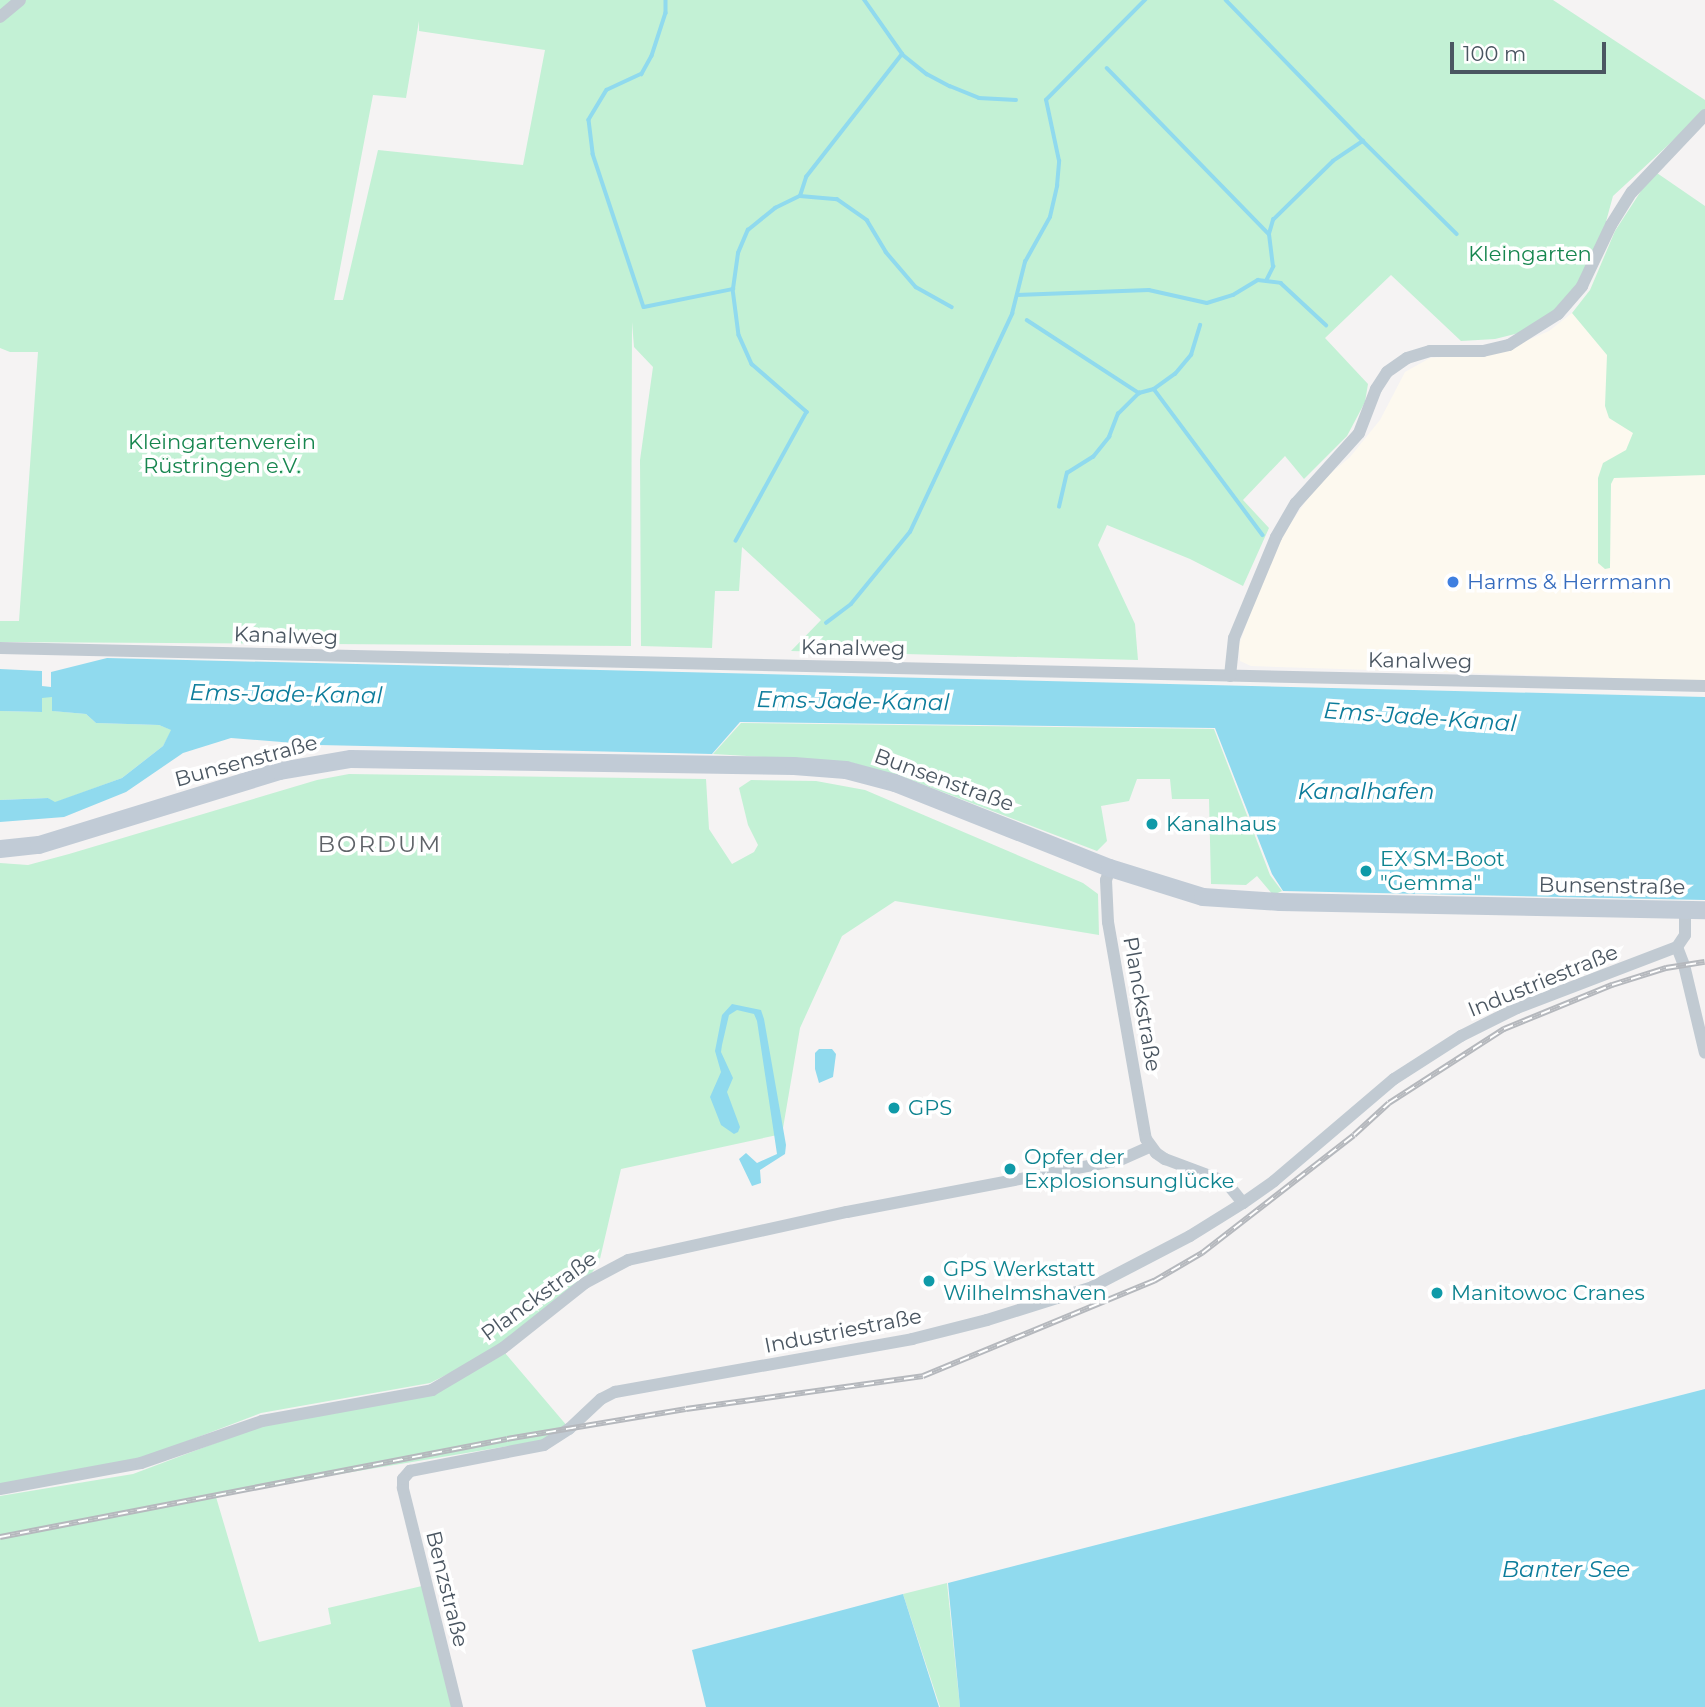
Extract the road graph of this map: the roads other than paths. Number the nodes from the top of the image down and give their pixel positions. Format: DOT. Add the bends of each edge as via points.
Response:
graph roads {
  1 [pos="20,0"];
  2 [pos="0,17"];
  3 [pos="1705,115"];
  4 [pos="0,648"];
  5 [pos="1230,676"];
  6 [pos="1705,686"];
  7 [pos="0,849"];
  8 [pos="1110,868"];
  9 [pos="1685,910"];
  10 [pos="1705,910"];
  11 [pos="1677,947"];
  12 [pos="1705,1052"];
  13 [pos="1149,1147"];
  14 [pos="1243,1203"];
  15 [pos="403,1479"];
  16 [pos="0,1489"];
  17 [pos="457,1707"];
  1 -- 2 [label="street"];
  3 -- 5 [label="street" via="1632,192 1582,286 1558,314 1509,345 1483,351 1430,351 1395,364 1387,372 1359,433 1296,503 1280,528 1234,638"];
  4 -- 5 [label="street, Kanalweg"];
  5 -- 6 [label="street, Kanalweg"];
  7 -- 8 [label="street, Bunsenstraße" via="60,839 280,771 351,758 846,770 928,795"];
  8 -- 9 [label="street, Bunsenstraße" via="1186,893 1229,900"];
  8 -- 13 [label="street, Planckstraße" via="1105,880 1108,922"];
  9 -- 10 [label="street, Bunsenstraße"];
  9 -- 11 [label="street" via="1685,934"];
  11 -- 12 [label="street"];
  11 -- 14 [label="street, Industriestraße" via="1540,999 1461,1036 1394,1079"];
  13 -- 14 [label="street" via="1165,1159 1226,1182"];
  13 -- 16 [label="street, Planckstraße" via="1120,1160 628,1260 585,1283 503,1348 432,1390 262,1421 141,1463"];
  14 -- 15 [label="street, Industriestraße" via="1091,1287 912,1339 615,1392 544,1445 410,1471"];
  15 -- 17 [label="street, Benzstraße"];
}
